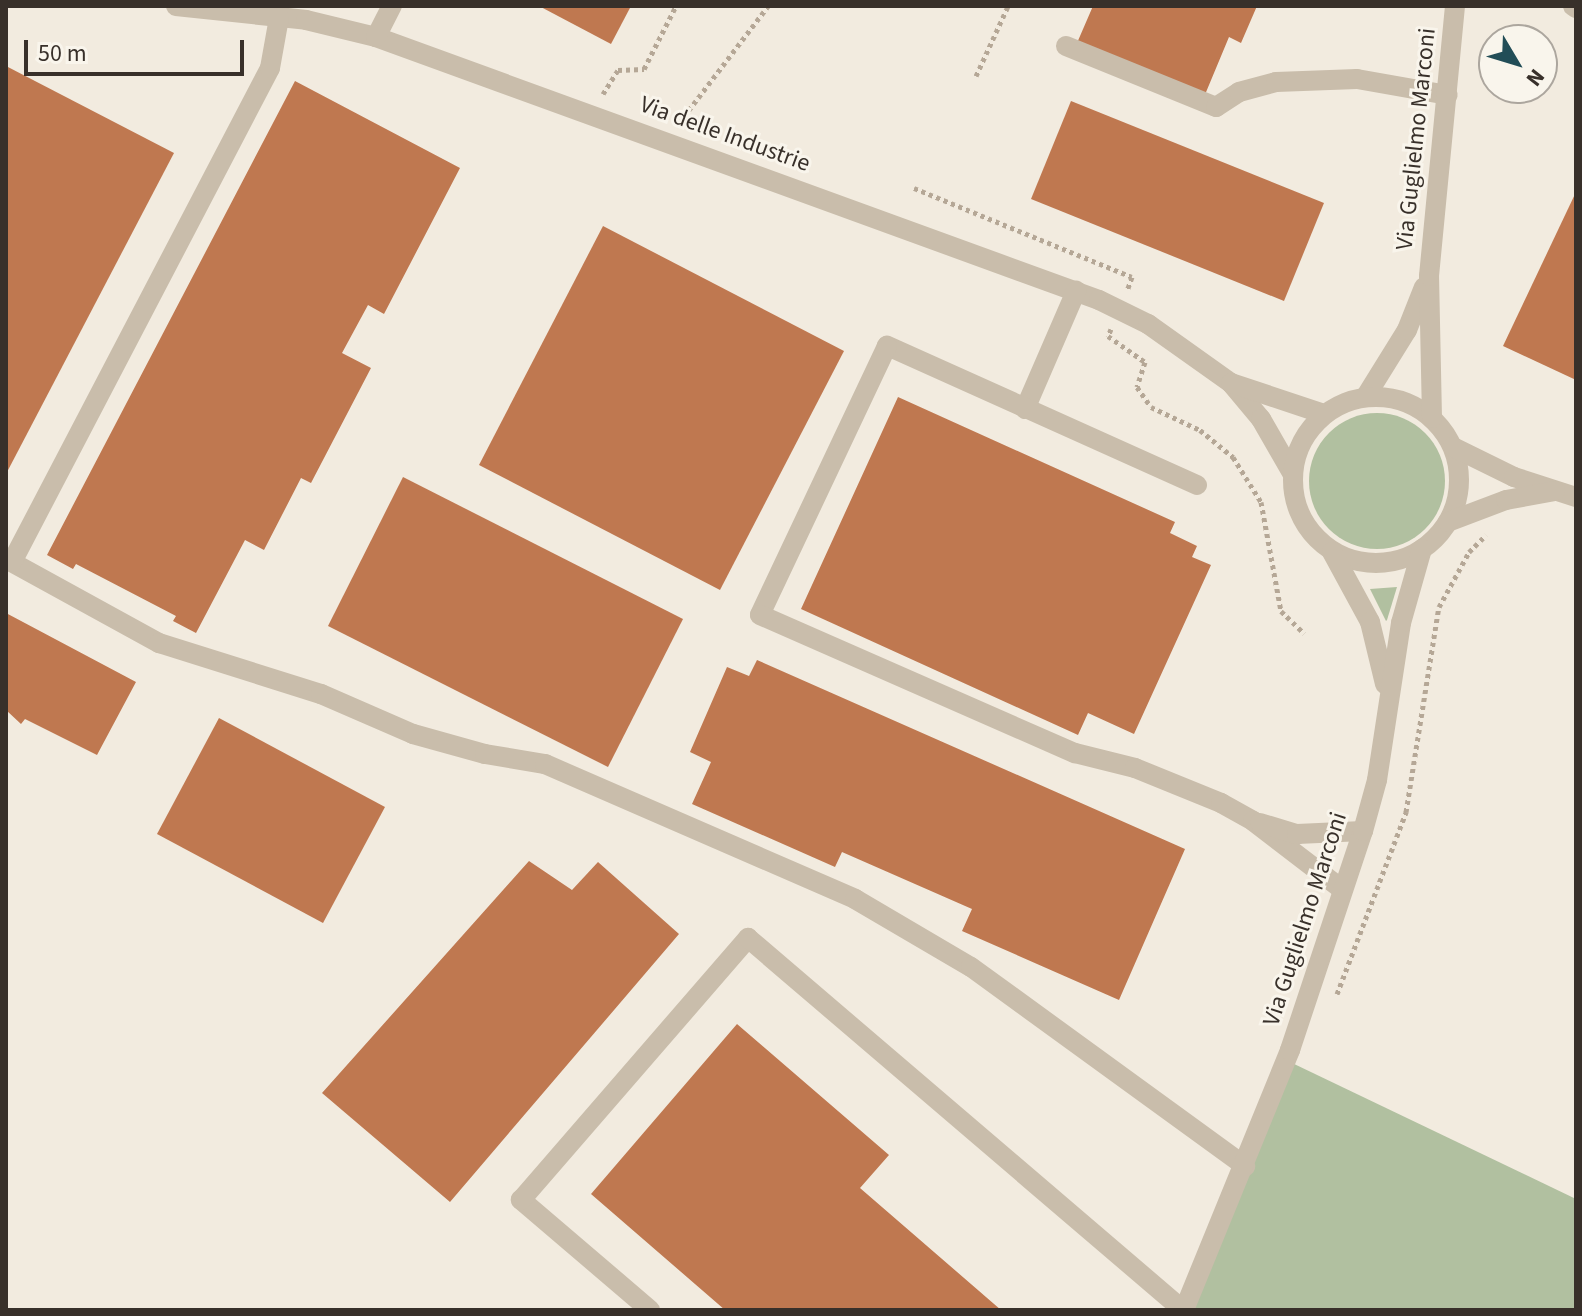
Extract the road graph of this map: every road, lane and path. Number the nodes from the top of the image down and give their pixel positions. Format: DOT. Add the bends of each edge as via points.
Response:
graph roads {
  1 [pos="176,6"];
  2 [pos="392,6"];
  3 [pos="676,6"];
  4 [pos="768,6"];
  5 [pos="1008,6"];
  6 [pos="1455,6"];
  7 [pos="279,18"];
  8 [pos="376,37"];
  9 [pos="1066,46"];
  10 [pos="976,76"];
  11 [pos="1448,95"];
  12 [pos="596,115"];
  13 [pos="666,140"];
  14 [pos="914,188"];
  15 [pos="1429,276"];
  16 [pos="1076,291"];
  17 [pos="1126,293"];
  18 [pos="1231,383"];
  19 [pos="1366,396"];
  20 [pos="1025,409"];
  21 [pos="1324,414"];
  22 [pos="1432,418"];
  23 [pos="1453,447"];
  24 [pos="1292,473"];
  25 [pos="1197,485"];
  26 [pos="1567,494"];
  27 [pos="1448,522"];
  28 [pos="1491,531"];
  29 [pos="1422,549"];
  30 [pos="1332,552"];
  31 [pos="9,560"];
  32 [pos="1388,707"];
  33 [pos="1253,821"];
  34 [pos="1363,831"];
  35 [pos="1343,890"];
  36 [pos="1336,998"];
  37 [pos="1245,1166"];
  38 [pos="650,1310"];
  39 [pos="1184,1310"];
  1 -- 7 [label="street, Via delle Industrie"];
  2 -- 8 [label="street"];
  3 -- 12 [label="path" via="644,69 615,73"];
  4 -- 13 [label="path"];
  5 -- 10 [label="path"];
  6 -- 11 [label="street, Via Guglielmo Marconi"];
  7 -- 8 [label="street, Via delle Industrie"];
  7 -- 31 [label="street" via="270,68"];
  8 -- 12 [label="street, Via delle Industrie"];
  9 -- 11 [label="street" via="1216,107 1239,92 1276,82 1357,79"];
  11 -- 15 [label="street, Via Guglielmo Marconi"];
  12 -- 13 [label="street, Via delle Industrie"];
  13 -- 16 [label="street, Via delle Industrie"];
  14 -- 17 [label="path" via="1132,277"];
  15 -- 19 [label="street, Via Guglielmo Marconi" via="1407,330"];
  15 -- 22 [label="street, Via Guglielmo Marconi"];
  16 -- 18 [label="street, Via delle Industrie" via="1148,324"];
  16 -- 20 [label="street"];
  18 -- 21 [label="street, Via delle Industrie"];
  18 -- 24 [label="street, Via delle Industrie" via="1261,419"];
  19 -- 21 [label="street"];
  19 -- 22 [label="street" via="1413,404"];
  20 -- 25 [label="street"];
  20 -- 33 [label="street" via="887,346 760,615 1075,753 1135,768"];
  21 -- 24 [label="street" via="1302,440"];
  22 -- 23 [label="street"];
  23 -- 26 [label="street" via="1514,477"];
  23 -- 27 [label="street" via="1459,472"];
  24 -- 30 [label="street" via="1301,518"];
  26 -- 27 [label="street" via="1506,500"];
  27 -- 29 [label="street"];
  28 -- 36 [label="path" via="1469,552 1439,607 1406,812"];
  29 -- 30 [label="street" via="1378,564"];
  29 -- 32 [label="street, Via Guglielmo Marconi" via="1401,623"];
  30 -- 32 [label="street, Via Guglielmo Marconi" via="1370,622"];
  31 -- 37 [label="street" via="159,643 321,694 413,734 545,764 855,899 971,967"];
  32 -- 34 [label="street, Via Guglielmo Marconi"];
  33 -- 34 [label="street" via="1297,834"];
  33 -- 35 [label="street"];
  34 -- 35 [label="street, Via Guglielmo Marconi"];
  35 -- 37 [label="street, Via Guglielmo Marconi"];
  37 -- 39 [label="street, Via Guglielmo Marconi"];
  38 -- 39 [label="street" via="521,1200 748,938"];
}
